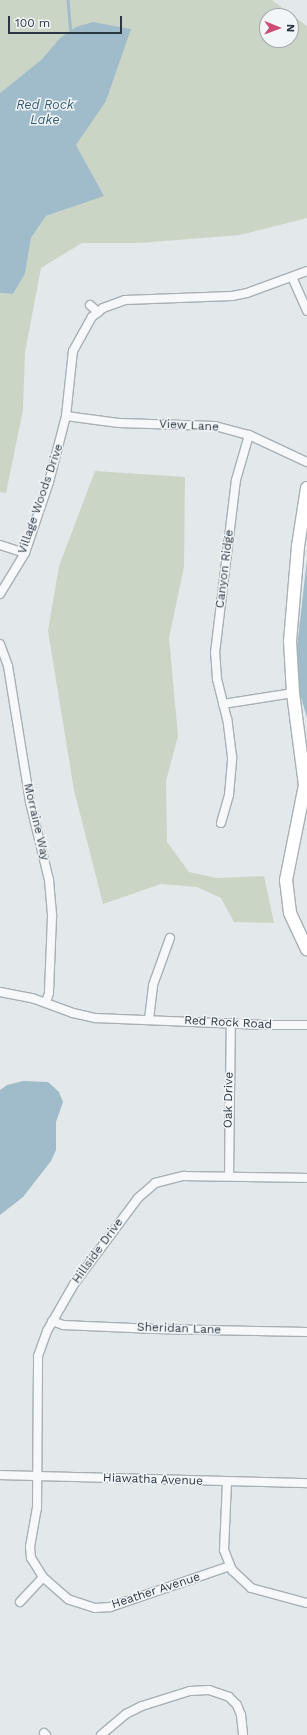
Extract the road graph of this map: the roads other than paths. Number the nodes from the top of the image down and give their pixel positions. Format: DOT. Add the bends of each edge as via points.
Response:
graph roads {
  1 [pos="307,271"];
  2 [pos="292,277"];
  3 [pos="90,305"];
  4 [pos="307,311"];
  5 [pos="98,312"];
  6 [pos="66,416"];
  7 [pos="249,436"];
  8 [pos="307,462"];
  9 [pos="307,488"];
  10 [pos="0,545"];
  11 [pos="25,552"];
  12 [pos="0,594"];
  13 [pos="0,644"];
  14 [pos="293,693"];
  15 [pos="223,704"];
  16 [pos="221,823"];
  17 [pos="170,938"];
  18 [pos="307,950"];
  19 [pos="0,992"];
  20 [pos="46,1002"];
  21 [pos="149,1019"];
  22 [pos="231,1023"];
  23 [pos="307,1025"];
  24 [pos="229,1176"];
  25 [pos="307,1178"];
  26 [pos="52,1321"];
  27 [pos="307,1332"];
  28 [pos="0,1476"];
  29 [pos="38,1476"];
  30 [pos="227,1482"];
  31 [pos="307,1483"];
  32 [pos="230,1566"];
  33 [pos="43,1577"];
  34 [pos="20,1602"];
  35 [pos="307,1603"];
  36 [pos="101,1735"];
  37 [pos="243,1735"];
  1 -- 2 [label="street, Village Woods Drive"];
  2 -- 4 [label="street"];
  2 -- 5 [label="street, Village Woods Drive" via="261,289 232,296 135,299 113,303"];
  3 -- 5 [label="street"];
  5 -- 6 [label="street, Village Woods Drive" via="84,327 72,351"];
  6 -- 7 [label="street, View Lane" via="119,422 215,426"];
  6 -- 11 [label="street, Village Woods Drive" via="59,451"];
  7 -- 8 [label="street, View Lane"];
  7 -- 15 [label="street, Canyon Ridge" via="236,480 216,646 217,679"];
  9 -- 14 [label="street" via="301,519 291,616"];
  10 -- 11 [label="street"];
  11 -- 12 [label="street, Village Woods Drive"];
  13 -- 20 [label="street, Morraine Way" via="8,666 29,796 49,880 52,918 50,993"];
  14 -- 15 [label="street"];
  14 -- 18 [label="street" via="305,785 288,865 287,895 294,926"];
  15 -- 16 [label="street, Canyon Ridge" via="232,757 229,795"];
  17 -- 21 [label="street" via="153,985"];
  19 -- 20 [label="street, Red Rock Road"];
  20 -- 21 [label="street, Red Rock Road" via="73,1013 95,1018"];
  21 -- 22 [label="street, Red Rock Road"];
  22 -- 23 [label="street, Red Rock Road"];
  22 -- 24 [label="street, Oak Drive"];
  24 -- 25 [label="street, Hillside Drive"];
  24 -- 26 [label="street, Hillside Drive" via="172,1177 147,1189 74,1284"];
  26 -- 27 [label="street, Sheridan Lane" via="63,1324 155,1329"];
  26 -- 29 [label="street, Hillside Drive" via="42,1343 37,1364"];
  28 -- 29 [label="street, Hiawatha Avenue"];
  29 -- 30 [label="street, Hiawatha Avenue"];
  29 -- 33 [label="street, Heather Avenue" via="35,1521 30,1547 31,1558"];
  30 -- 31 [label="street, Hiawatha Avenue"];
  30 -- 32 [label="street" via="224,1542"];
  32 -- 33 [label="street, Heather Avenue" via="110,1607 95,1608 68,1599"];
  32 -- 35 [label="street" via="240,1580 251,1588"];
  33 -- 34 [label="street"];
  36 -- 37 [label="street" via="126,1714 142,1706 190,1691 209,1690 229,1697 237,1705"];
}
